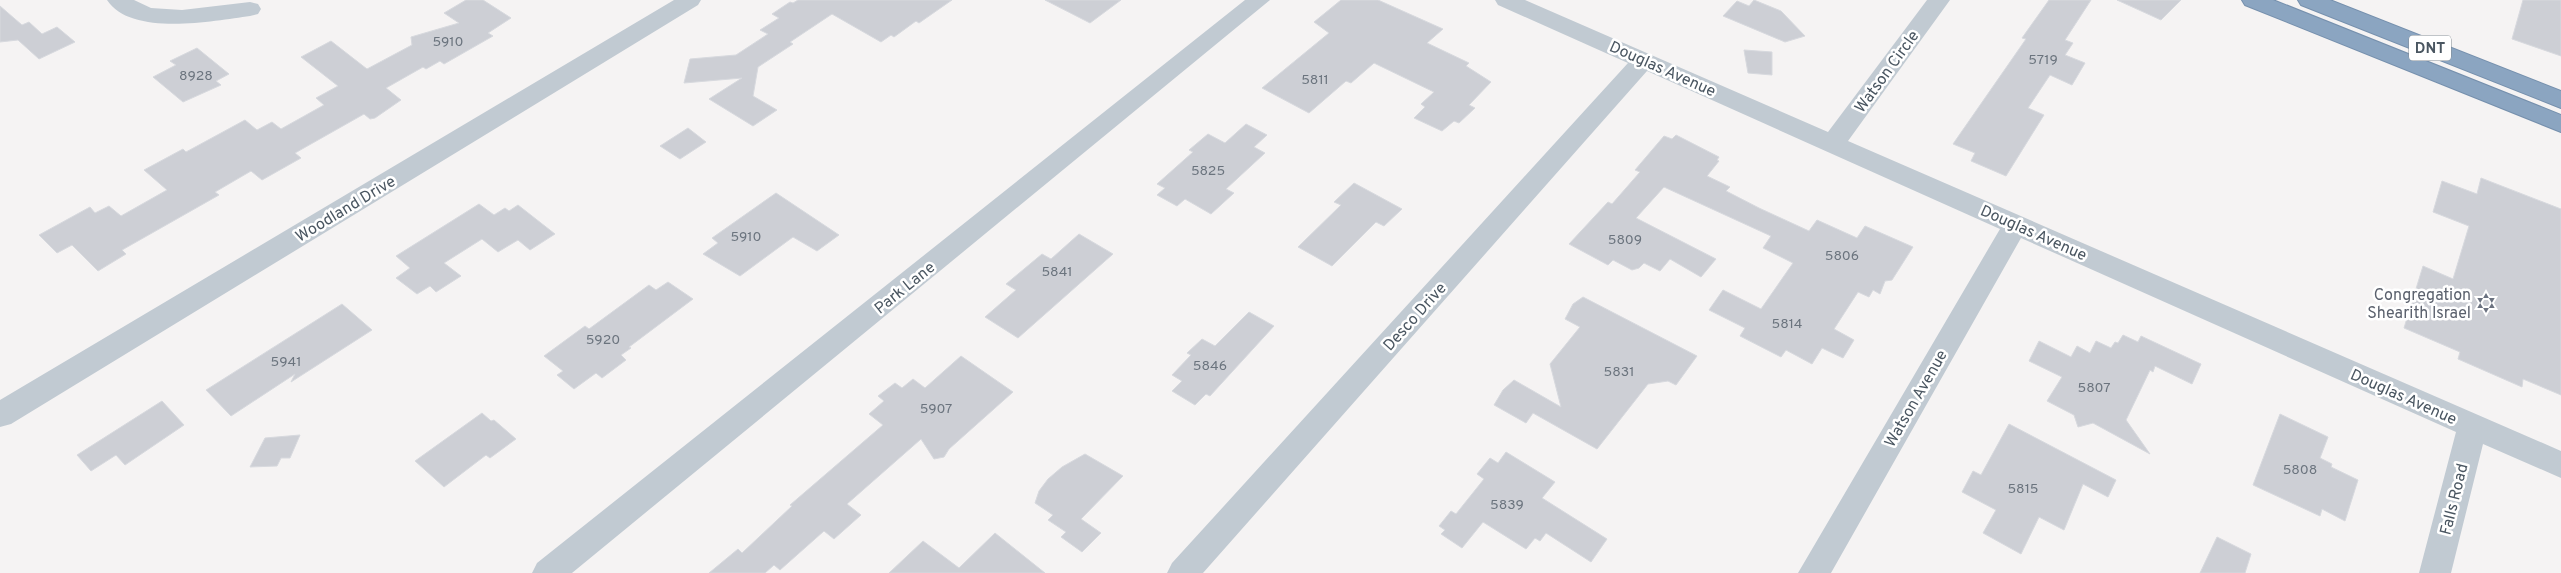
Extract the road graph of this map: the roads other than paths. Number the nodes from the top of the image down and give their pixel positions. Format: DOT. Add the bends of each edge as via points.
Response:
graph roads {
  1 [pos="118,0"];
  2 [pos="690,0"];
  3 [pos="1259,0"];
  4 [pos="1506,0"];
  5 [pos="1939,0"];
  6 [pos="2253,0"];
  7 [pos="2309,0"];
  8 [pos="250,9"];
  9 [pos="1644,60"];
  10 [pos="2472,88"];
  11 [pos="2558,99"];
  12 [pos="2561,124"];
  13 [pos="2561,132"];
  14 [pos="1834,142"];
  15 [pos="2016,224"];
  16 [pos="0,415"];
  17 [pos="2472,426"];
  18 [pos="2561,465"];
  19 [pos="548,573"];
  20 [pos="1183,573"];
  21 [pos="1814,573"];
  22 [pos="2435,573"];
  1 -- 8 [label="street" via="131,10 160,17"];
  2 -- 16 [label="street, Woodland Drive"];
  3 -- 19 [label="street, Park Lane"];
  4 -- 9 [label="street, Douglas Avenue"];
  5 -- 14 [label="street, Watson Circle"];
  6 -- 10 [label="highway, DNT"];
  7 -- 11 [label="highway, DNT"];
  9 -- 14 [label="street, Douglas Avenue"];
  9 -- 20 [label="street, Desco Drive"];
  10 -- 12 [label="highway, DNT"];
  10 -- 13 [label="highway"];
  14 -- 15 [label="street, Douglas Avenue"];
  15 -- 17 [label="street, Douglas Avenue"];
  15 -- 21 [label="street, Watson Avenue"];
  17 -- 18 [label="street, Douglas Avenue"];
  17 -- 22 [label="street, Falls Road"];
}
